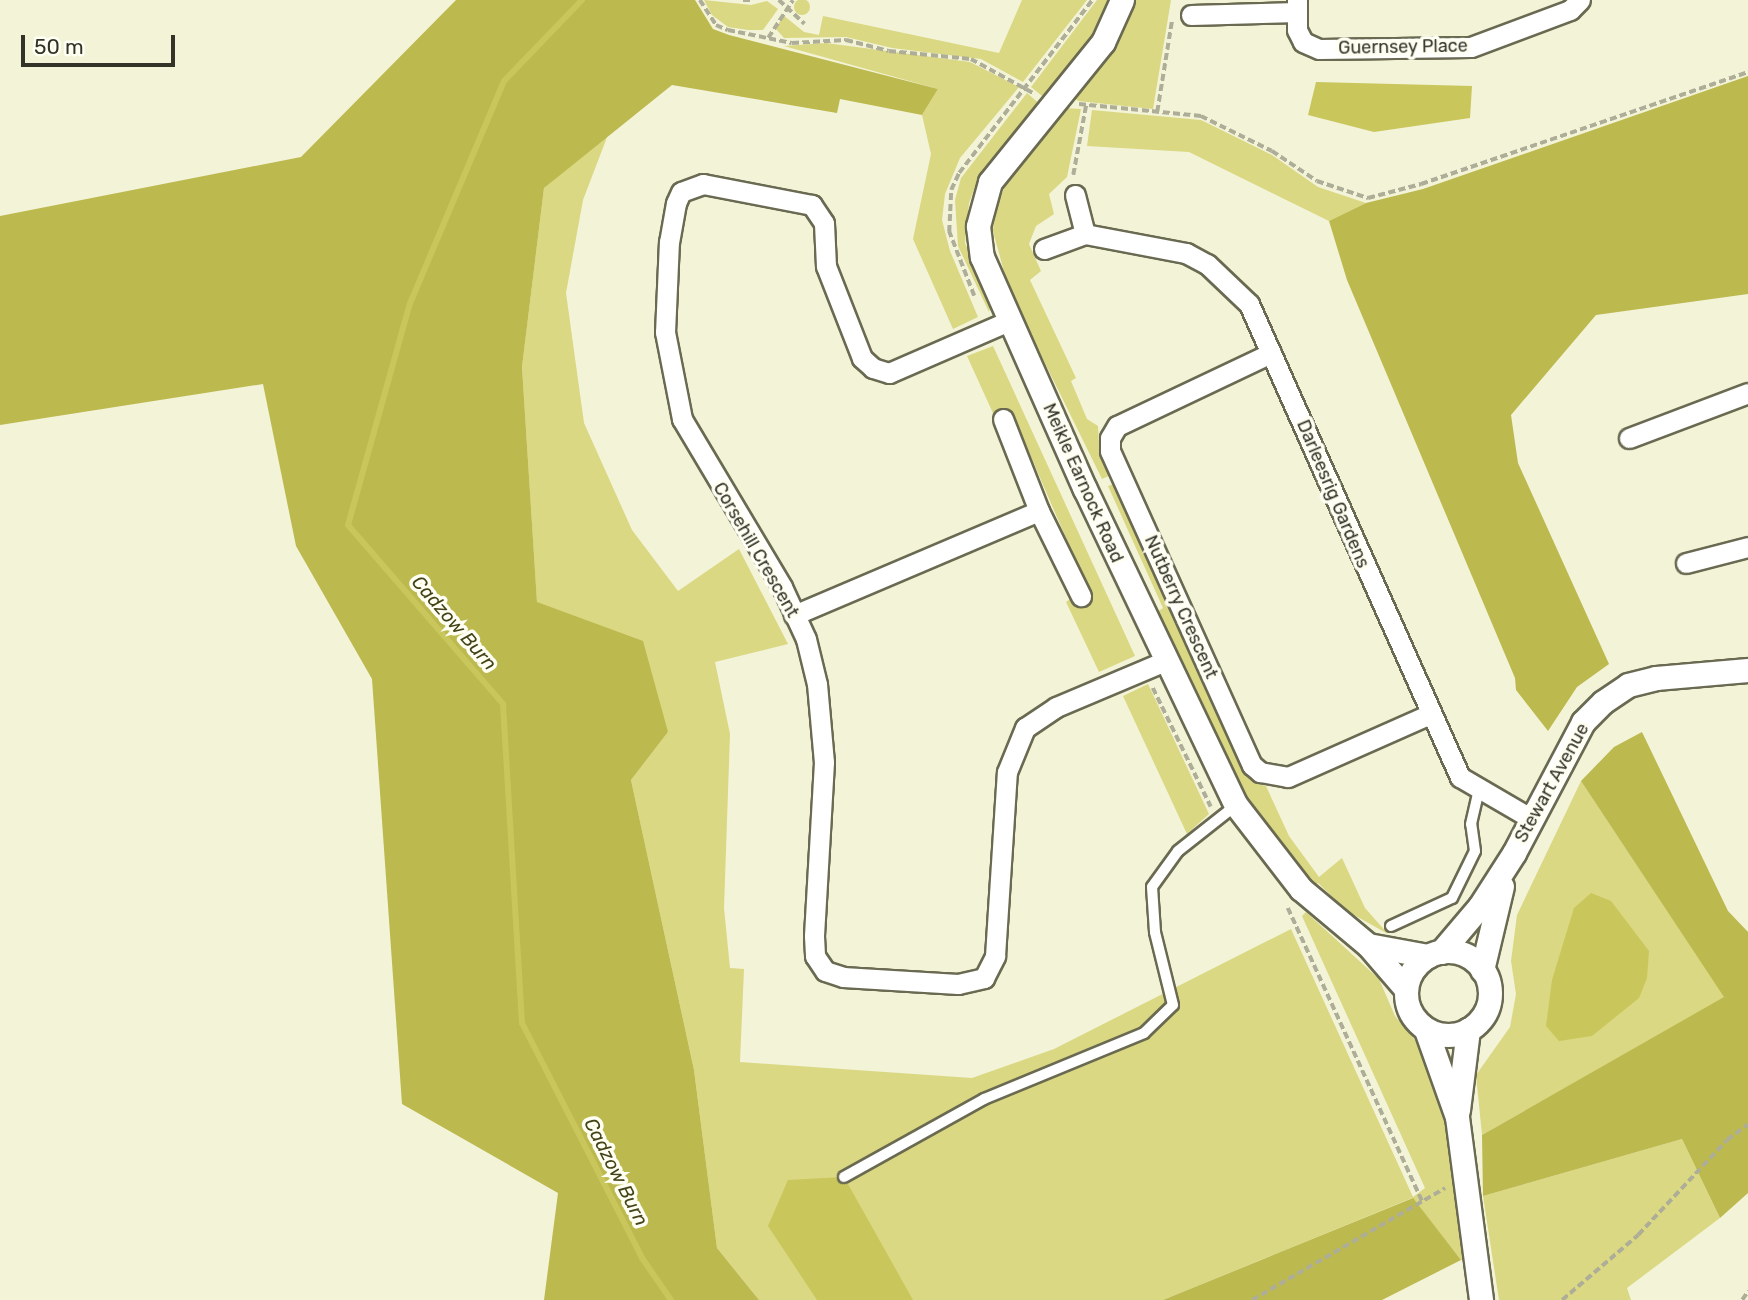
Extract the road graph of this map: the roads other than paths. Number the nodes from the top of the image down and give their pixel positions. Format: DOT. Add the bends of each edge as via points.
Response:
graph roads {
  1 [pos="1122,0"];
  2 [pos="1580,0"];
  3 [pos="1297,6"];
  4 [pos="1183,12"];
  5 [pos="1075,195"];
  6 [pos="1084,234"];
  7 [pos="1044,249"];
  8 [pos="1011,320"];
  9 [pos="1271,353"];
  10 [pos="1748,393"];
  11 [pos="1003,419"];
  12 [pos="1629,438"];
  13 [pos="1039,511"];
  14 [pos="1748,547"];
  15 [pos="1686,563"];
  16 [pos="1081,596"];
  17 [pos="794,615"];
  18 [pos="1155,666"];
  19 [pos="1748,672"];
  20 [pos="1430,714"];
  21 [pos="1479,790"];
  22 [pos="1228,811"];
  23 [pos="1532,819"];
  24 [pos="1514,853"];
  25 [pos="1391,926"];
  26 [pos="1368,945"];
  27 [pos="1435,954"];
  28 [pos="1482,970"];
  29 [pos="1406,989"];
  30 [pos="1426,1030"];
  31 [pos="1468,1030"];
  32 [pos="1457,1117"];
  33 [pos="844,1177"];
  34 [pos="1481,1300"];
  1 -- 8 [label="street, Meikle Earnock Road" via="1103,42 990,182 982,204 978,226 982,257"];
  2 -- 3 [label="street, Guernsey Place" via="1570,10 1471,47 1319,49 1303,42"];
  3 -- 4 [label="street"];
  5 -- 6 [label="street"];
  6 -- 7 [label="street"];
  6 -- 9 [label="street, Darleesrig Gardens" via="1186,253 1207,264 1249,304"];
  8 -- 17 [label="street, Corsehill Crescent" via="889,373 873,368 862,358 826,267 824,223 812,205 704,184 681,192 668,241 664,291 665,332 682,419"];
  8 -- 18 [label="street, Meikle Earnock Road"];
  9 -- 20 [label="street, Darleesrig Gardens"];
  9 -- 20 [label="street, Nutberry Crescent" via="1117,426 1110,451 1252,765 1260,772 1288,777"];
  10 -- 12 [label="street"];
  11 -- 13 [label="street"];
  13 -- 16 [label="street"];
  13 -- 17 [label="street"];
  14 -- 15 [label="street"];
  17 -- 18 [label="street, Corsehill Crescent" via="817,684 824,762 816,957 825,971 843,977 958,984 984,978 995,956 1007,772 1025,728 1048,712"];
  18 -- 22 [label="street, Meikle Earnock Road"];
  19 -- 23 [label="street, Stewart Avenue" via="1656,678 1628,685 1583,722"];
  20 -- 21 [label="street, Darleesrig Gardens" via="1460,777"];
  21 -- 23 [label="street, Darleesrig Gardens"];
  21 -- 25 [label="lane" via="1471,824 1475,851 1452,898"];
  22 -- 26 [label="street, Meikle Earnock Road" via="1301,889"];
  22 -- 33 [label="lane" via="1178,851 1152,887 1155,932 1173,1005 1144,1033 984,1099"];
  23 -- 24 [label="street, Stewart Avenue"];
  24 -- 27 [label="street, Stewart Avenue" via="1480,906"];
  24 -- 28 [label="street, Stewart Avenue"];
  26 -- 27 [label="street, Meikle Earnock Road"];
  26 -- 29 [label="street, Meikle Earnock Road"];
  27 -- 28 [label="street" via="1470,958"];
  27 -- 29 [label="street" via="1409,976"];
  28 -- 31 [label="street" via="1488,1003"];
  29 -- 30 [label="street" via="1407,1005"];
  30 -- 31 [label="street" via="1440,1035"];
  30 -- 32 [label="street"];
  31 -- 32 [label="street"];
  32 -- 34 [label="street"];
}
